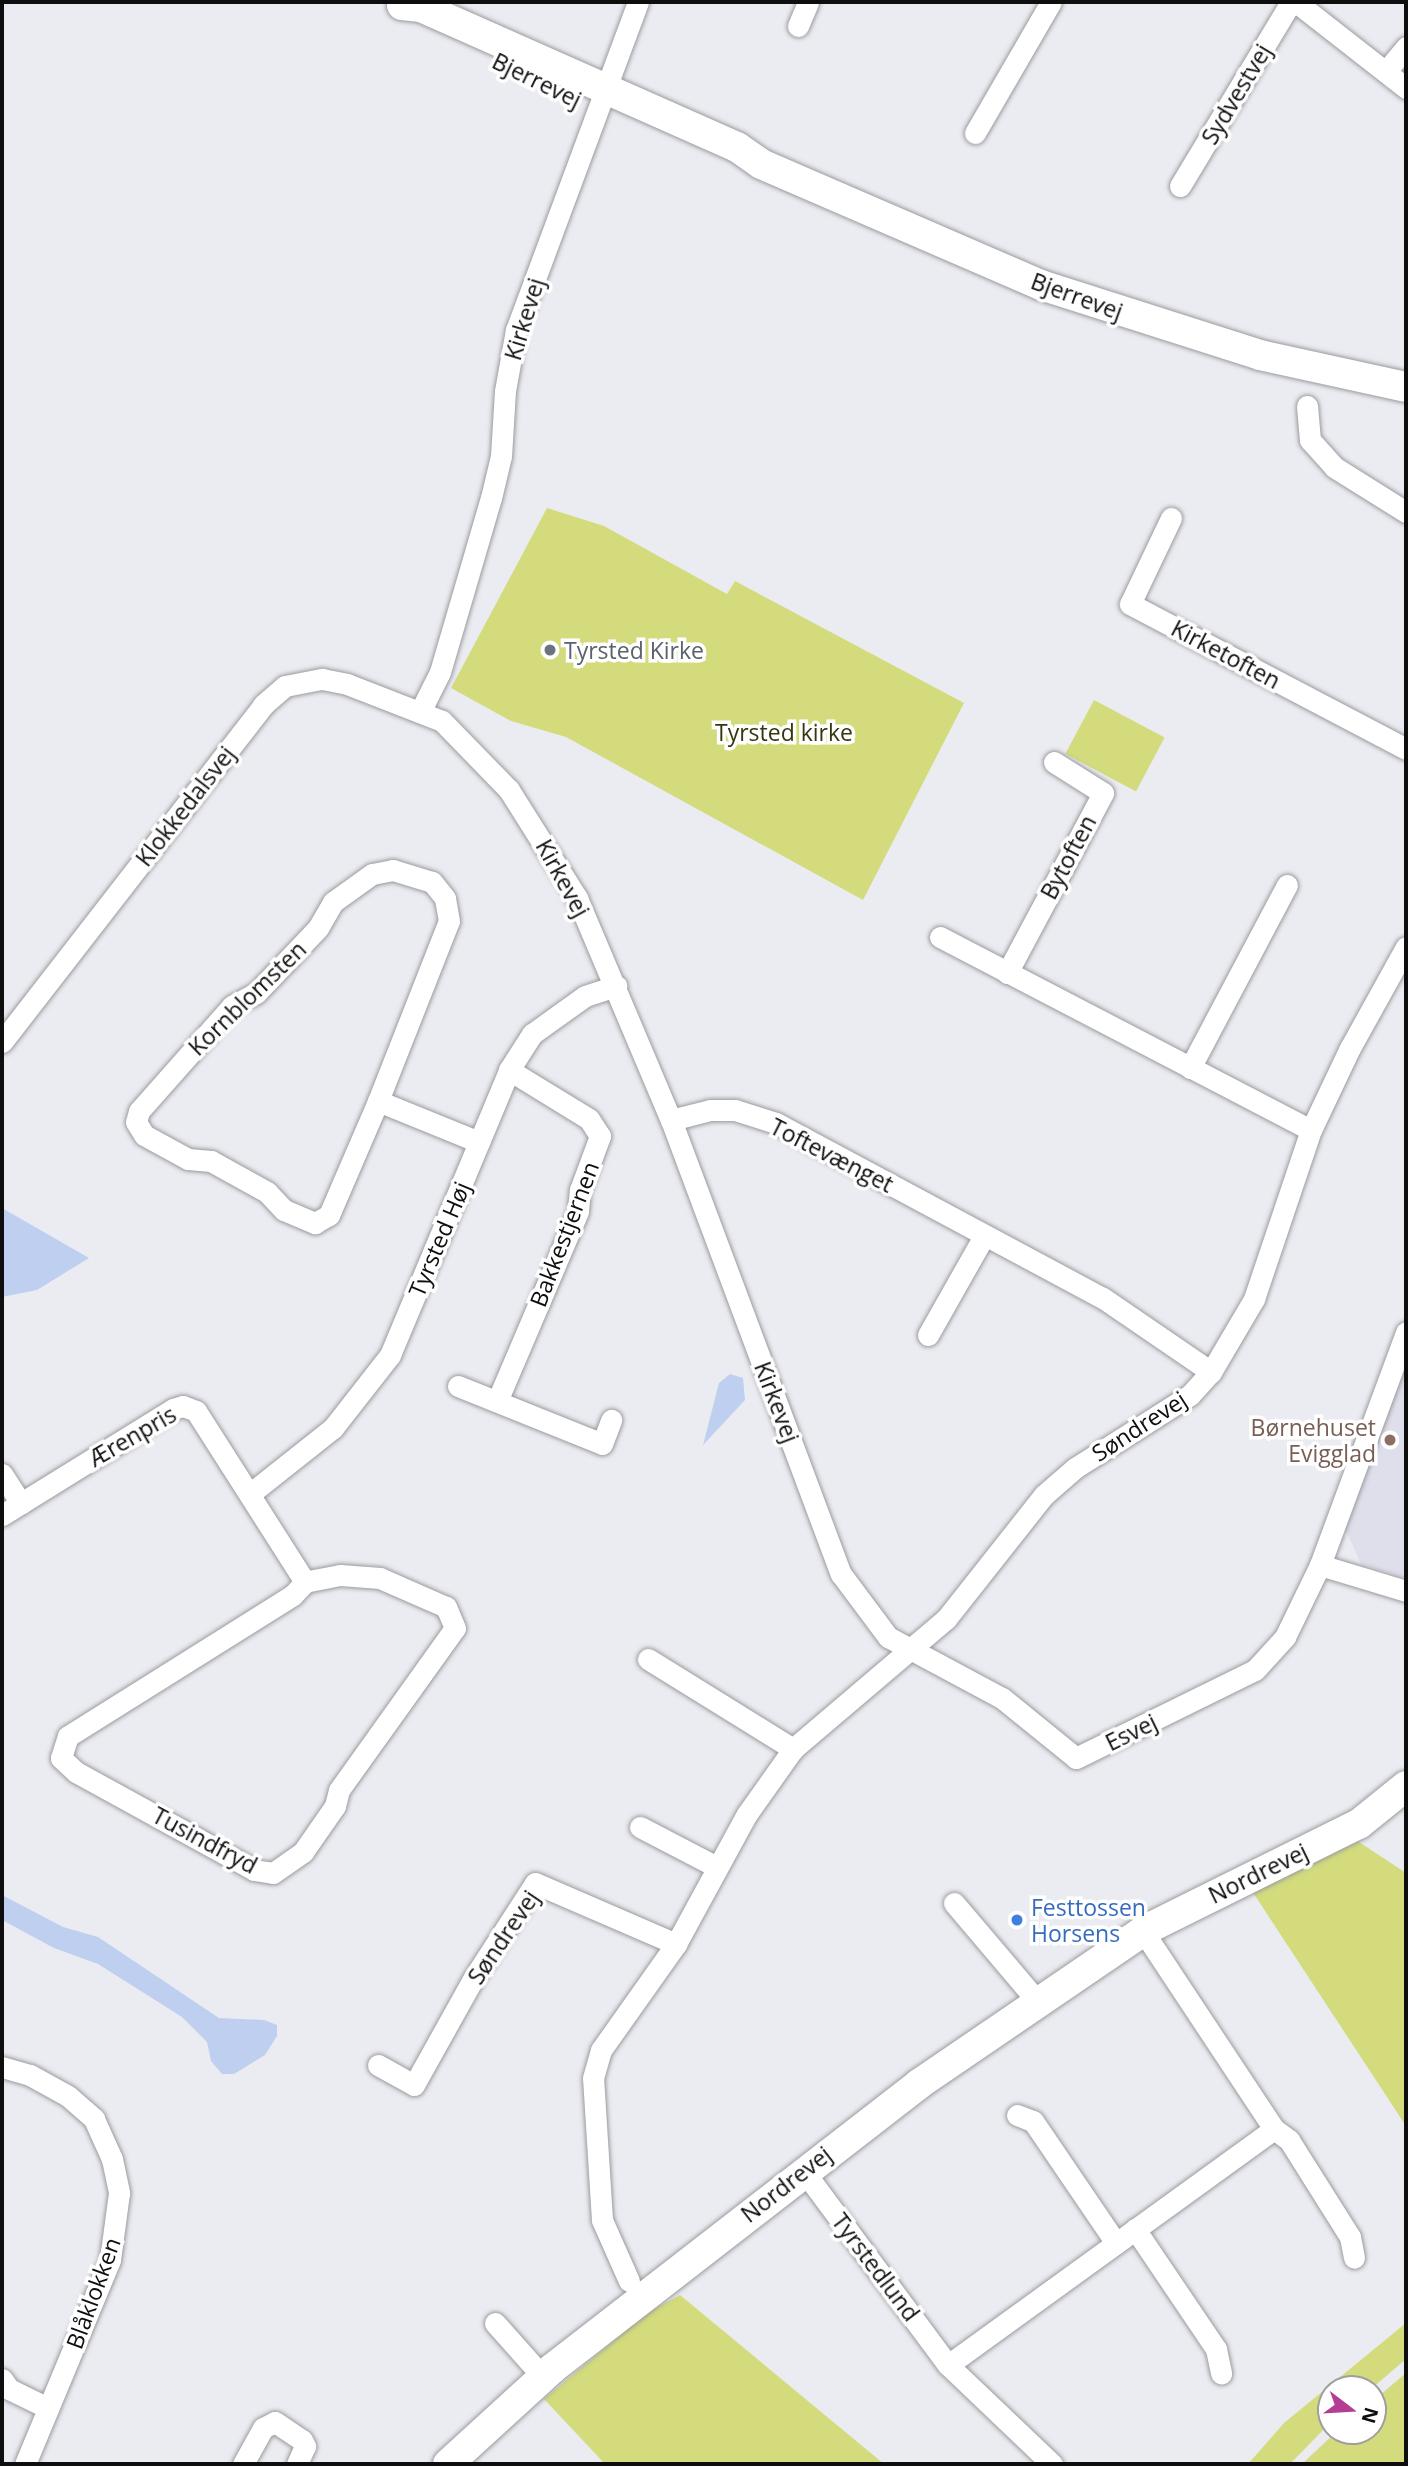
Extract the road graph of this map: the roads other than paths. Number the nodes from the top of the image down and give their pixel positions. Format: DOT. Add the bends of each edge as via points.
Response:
graph roads {
  1 [pos="638,2"];
  2 [pos="808,2"];
  3 [pos="1051,2"];
  4 [pos="1294,2"];
  5 [pos="398,3"];
  6 [pos="798,26"];
  7 [pos="1406,47"];
  8 [pos="1387,70"];
  9 [pos="1406,88"];
  10 [pos="604,101"];
  11 [pos="975,133"];
  12 [pos="1180,186"];
  13 [pos="1406,387"];
  14 [pos="1307,406"];
  15 [pos="1406,512"];
  16 [pos="1171,518"];
  17 [pos="421,710"];
  18 [pos="1406,749"];
  19 [pos="1054,762"];
  20 [pos="1287,885"];
  21 [pos="940,937"];
  22 [pos="1406,947"];
  23 [pos="1007,973"];
  24 [pos="616,986"];
  25 [pos="2,1042"];
  26 [pos="1190,1068"];
  27 [pos="509,1070"];
  28 [pos="378,1101"];
  29 [pos="671,1120"];
  30 [pos="1311,1130"];
  31 [pos="479,1142"];
  32 [pos="984,1236"];
  33 [pos="1406,1332"];
  34 [pos="928,1335"];
  35 [pos="1211,1372"];
  36 [pos="458,1386"];
  37 [pos="498,1399"];
  38 [pos="611,1420"];
  39 [pos="2,1474"];
  40 [pos="251,1493"];
  41 [pos="21,1503"];
  42 [pos="2,1515"];
  43 [pos="1320,1565"];
  44 [pos="305,1582"];
  45 [pos="1406,1591"];
  46 [pos="907,1650"];
  47 [pos="648,1659"];
  48 [pos="793,1749"];
  49 [pos="1406,1786"];
  50 [pos="640,1828"];
  51 [pos="717,1867"];
  52 [pos="954,1903"];
  53 [pos="1143,1931"];
  54 [pos="676,1944"];
  55 [pos="1038,2003"];
  56 [pos="377,2066"];
  57 [pos="2,2067"];
  58 [pos="1017,2115"];
  59 [pos="1274,2129"];
  60 [pos="803,2170"];
  61 [pos="1135,2229"];
  62 [pos="1116,2244"];
  63 [pos="1354,2258"];
  64 [pos="629,2281"];
  65 [pos="495,2323"];
  66 [pos="948,2365"];
  67 [pos="1222,2373"];
  68 [pos="543,2376"];
  69 [pos="2,2379"];
  70 [pos="48,2408"];
  71 [pos="464,2459"];
  72 [pos="26,2464"];
  73 [pos="243,2464"];
  74 [pos="297,2464"];
  75 [pos="1052,2464"];
  1 -- 10 [label="street, Kirkevej"];
  2 -- 6 [label="street"];
  3 -- 11 [label="street"];
  4 -- 8 [label="street, Sydvestvej"];
  4 -- 12 [label="street, Sydvestvej"];
  5 -- 10 [label="street, Bjerrevej" via="496,62"];
  7 -- 8 [label="street"];
  8 -- 9 [label="street, Sydvestvej"];
  10 -- 13 [label="street, Bjerrevej" via="737,147 761,163 1068,294 1277,360"];
  10 -- 17 [label="street, Kirkevej" via="516,330 505,391 501,456 491,498 440,672"];
  14 -- 15 [label="street" via="1310,440 1334,467"];
  16 -- 18 [label="street, Kirketoften" via="1130,604"];
  17 -- 24 [label="street, Kirkevej" via="457,732 509,790 577,898"];
  17 -- 25 [label="street, Klokkedalsvej" via="322,679 285,686 262,705"];
  19 -- 23 [label="street, Bytoften" via="1102,793"];
  20 -- 26 [label="street"];
  21 -- 23 [label="street"];
  22 -- 30 [label="street, Søndrevej"];
  23 -- 26 [label="street"];
  24 -- 27 [label="street, Tyrsted Høj" via="557,1012 532,1034"];
  24 -- 29 [label="street, Kirkevej"];
  26 -- 30 [label="street"];
  27 -- 31 [label="street, Tyrsted Høj"];
  27 -- 37 [label="street, Bakkestjernen" via="589,1119 600,1136 580,1190 578,1211"];
  28 -- 28 [label="street, Kornblomsten" via="329,1214 314,1223 284,1210 267,1192 211,1161 188,1159 144,1135 136,1122 139,1111 232,1006 256,993 318,928 333,902 372,874 393,870 432,882 445,898 449,921"];
  28 -- 31 [label="street"];
  29 -- 32 [label="street, Toftevænget" via="710,1110 735,1110 776,1123"];
  29 -- 46 [label="street, Kirkevej" via="841,1574 888,1637"];
  30 -- 35 [label="street, Søndrevej" via="1254,1299"];
  31 -- 40 [label="street, Tyrsted Høj" via="390,1355 334,1428"];
  32 -- 34 [label="street"];
  32 -- 35 [label="street, Toftevænget" via="1103,1298"];
  33 -- 43 [label="street, Esvej"];
  35 -- 46 [label="street, Søndrevej" via="1189,1395 1075,1468 1044,1495 946,1619"];
  36 -- 37 [label="street"];
  37 -- 38 [label="street" via="602,1444"];
  39 -- 41 [label="street"];
  40 -- 41 [label="street, Ærenpris" via="196,1411 183,1406"];
  40 -- 44 [label="street"];
  41 -- 42 [label="street, Ærenpris"];
  43 -- 45 [label="street"];
  43 -- 46 [label="street, Esvej" via="1285,1637 1255,1670 1076,1758 1002,1698 962,1673"];
  44 -- 44 [label="street, Tusindfryd" via="293,1595 68,1736 61,1750 64,1763 254,1870 273,1873 287,1866 312,1841 335,1806 339,1790 455,1628 446,1607 380,1578 340,1575"];
  46 -- 48 [label="street, Søndrevej"];
  47 -- 48 [label="street"];
  48 -- 51 [label="street, Søndrevej"];
  49 -- 53 [label="street, Nordrevej" via="1359,1824"];
  50 -- 51 [label="street"];
  51 -- 54 [label="street, Søndrevej"];
  52 -- 55 [label="street"];
  53 -- 55 [label="street, Nordrevej"];
  53 -- 59 [label="street"];
  54 -- 56 [label="street, Søndrevej" via="535,1883 414,2085"];
  54 -- 64 [label="street, Søndrevej" via="615,2026 601,2050 593,2078 603,2220"];
  55 -- 60 [label="street, Nordrevej"];
  57 -- 70 [label="street, Blåklokken" via="30,2075 68,2096 94,2119 112,2159 119,2193 110,2260"];
  58 -- 62 [label="street" via="1033,2121"];
  59 -- 61 [label="street"];
  59 -- 63 [label="street" via="1289,2140 1350,2237"];
  60 -- 66 [label="street, Tyrstedlund"];
  60 -- 68 [label="street, Nordrevej"];
  61 -- 62 [label="street"];
  61 -- 67 [label="street" via="1216,2349"];
  62 -- 66 [label="street"];
  65 -- 68 [label="street"];
  66 -- 75 [label="street, Tyrstedlund"];
  68 -- 71 [label="street, Nordrevej"];
  69 -- 70 [label="street" via="9,2389"];
  70 -- 72 [label="street, Blåklokken"];
  73 -- 74 [label="street" via="263,2428 275,2422 302,2440 305,2446"];
}
